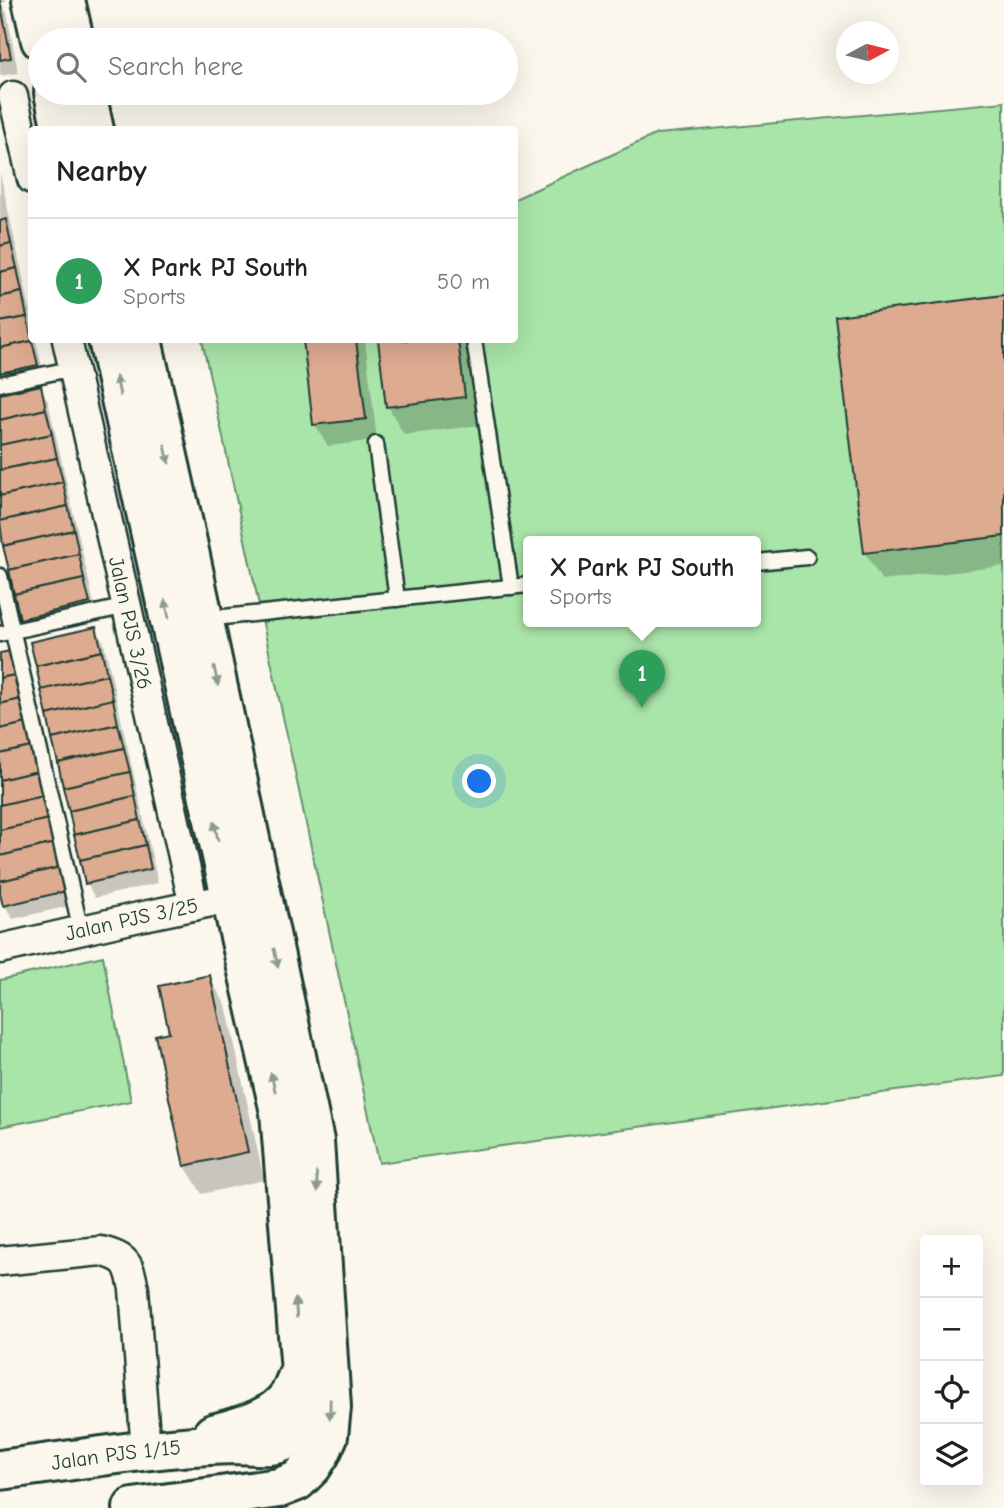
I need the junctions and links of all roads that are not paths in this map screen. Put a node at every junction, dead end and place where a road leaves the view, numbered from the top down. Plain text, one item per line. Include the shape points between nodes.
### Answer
1 (32, 0) edge
2 (65, 0) edge
3 (38, 28) edge
4 (71, 28) edge
5 (28, 92) edge
6 (6, 97) edge
7 (57, 105) edge
8 (89, 105) edge
9 (61, 126) edge
10 (93, 126) edge
11 (28, 166) edge
12 (68, 343) edge
13 (109, 343) edge
14 (143, 343) edge
15 (474, 343) edge
16 (74, 368) junction
17 (0, 384) edge
18 (376, 444) dead end
19 (807, 557) dead end
20 (761, 562) edge
21 (0, 576) edge
22 (523, 586) edge
23 (511, 587) junction
24 (397, 599) junction
25 (127, 606) junction
26 (203, 619) junction
27 (6, 633) edge
28 (246, 895) junction
29 (194, 906) junction
30 (81, 931) junction
31 (0, 949) edge
32 (0, 1261) edge
33 (301, 1368) junction
34 (146, 1451) junction
35 (299, 1453) junction
36 (0, 1470) edge
37 (133, 1508) edge

1 - 3 main road
2 - 4 main road
5 - 6 street
6 - 11 street
7 - 9 main road
8 - 10 main road
12 - 16 street, Jalan PJS 3/26
28 -> 13 main road
14 -> 26 main road
15 - 23 lane
16 - 17 lane
16 - 25 street, Jalan PJS 3/26
18 - 24 lane
19 - 20 lane
21 - 27 lane
22 - 23 lane
23 - 24 lane
24 - 26 lane
25 - 27 lane
25 - 29 street, Jalan PJS 3/26
26 -> 28 main road
27 - 30 lane
28 - 29 street, Jalan PJS 3/25
33 -> 28 main road via 280,1112
28 -> 35 main road via 314,1141 331,1407 321,1452
29 - 30 street, Jalan PJS 3/25
30 - 31 street, Jalan PJS 3/25
32 - 34 street via 101,1251 130,1266
33 - 34 main road via 289,1396 271,1413 247,1425
33 - 35 main road via 303,1396 296,1428
34 - 35 main road, Jalan PJS 1/15 via 233,1444 270,1445
34 - 36 main road, Jalan PJS 1/15
35 - 37 main road via 297,1481 279,1488

